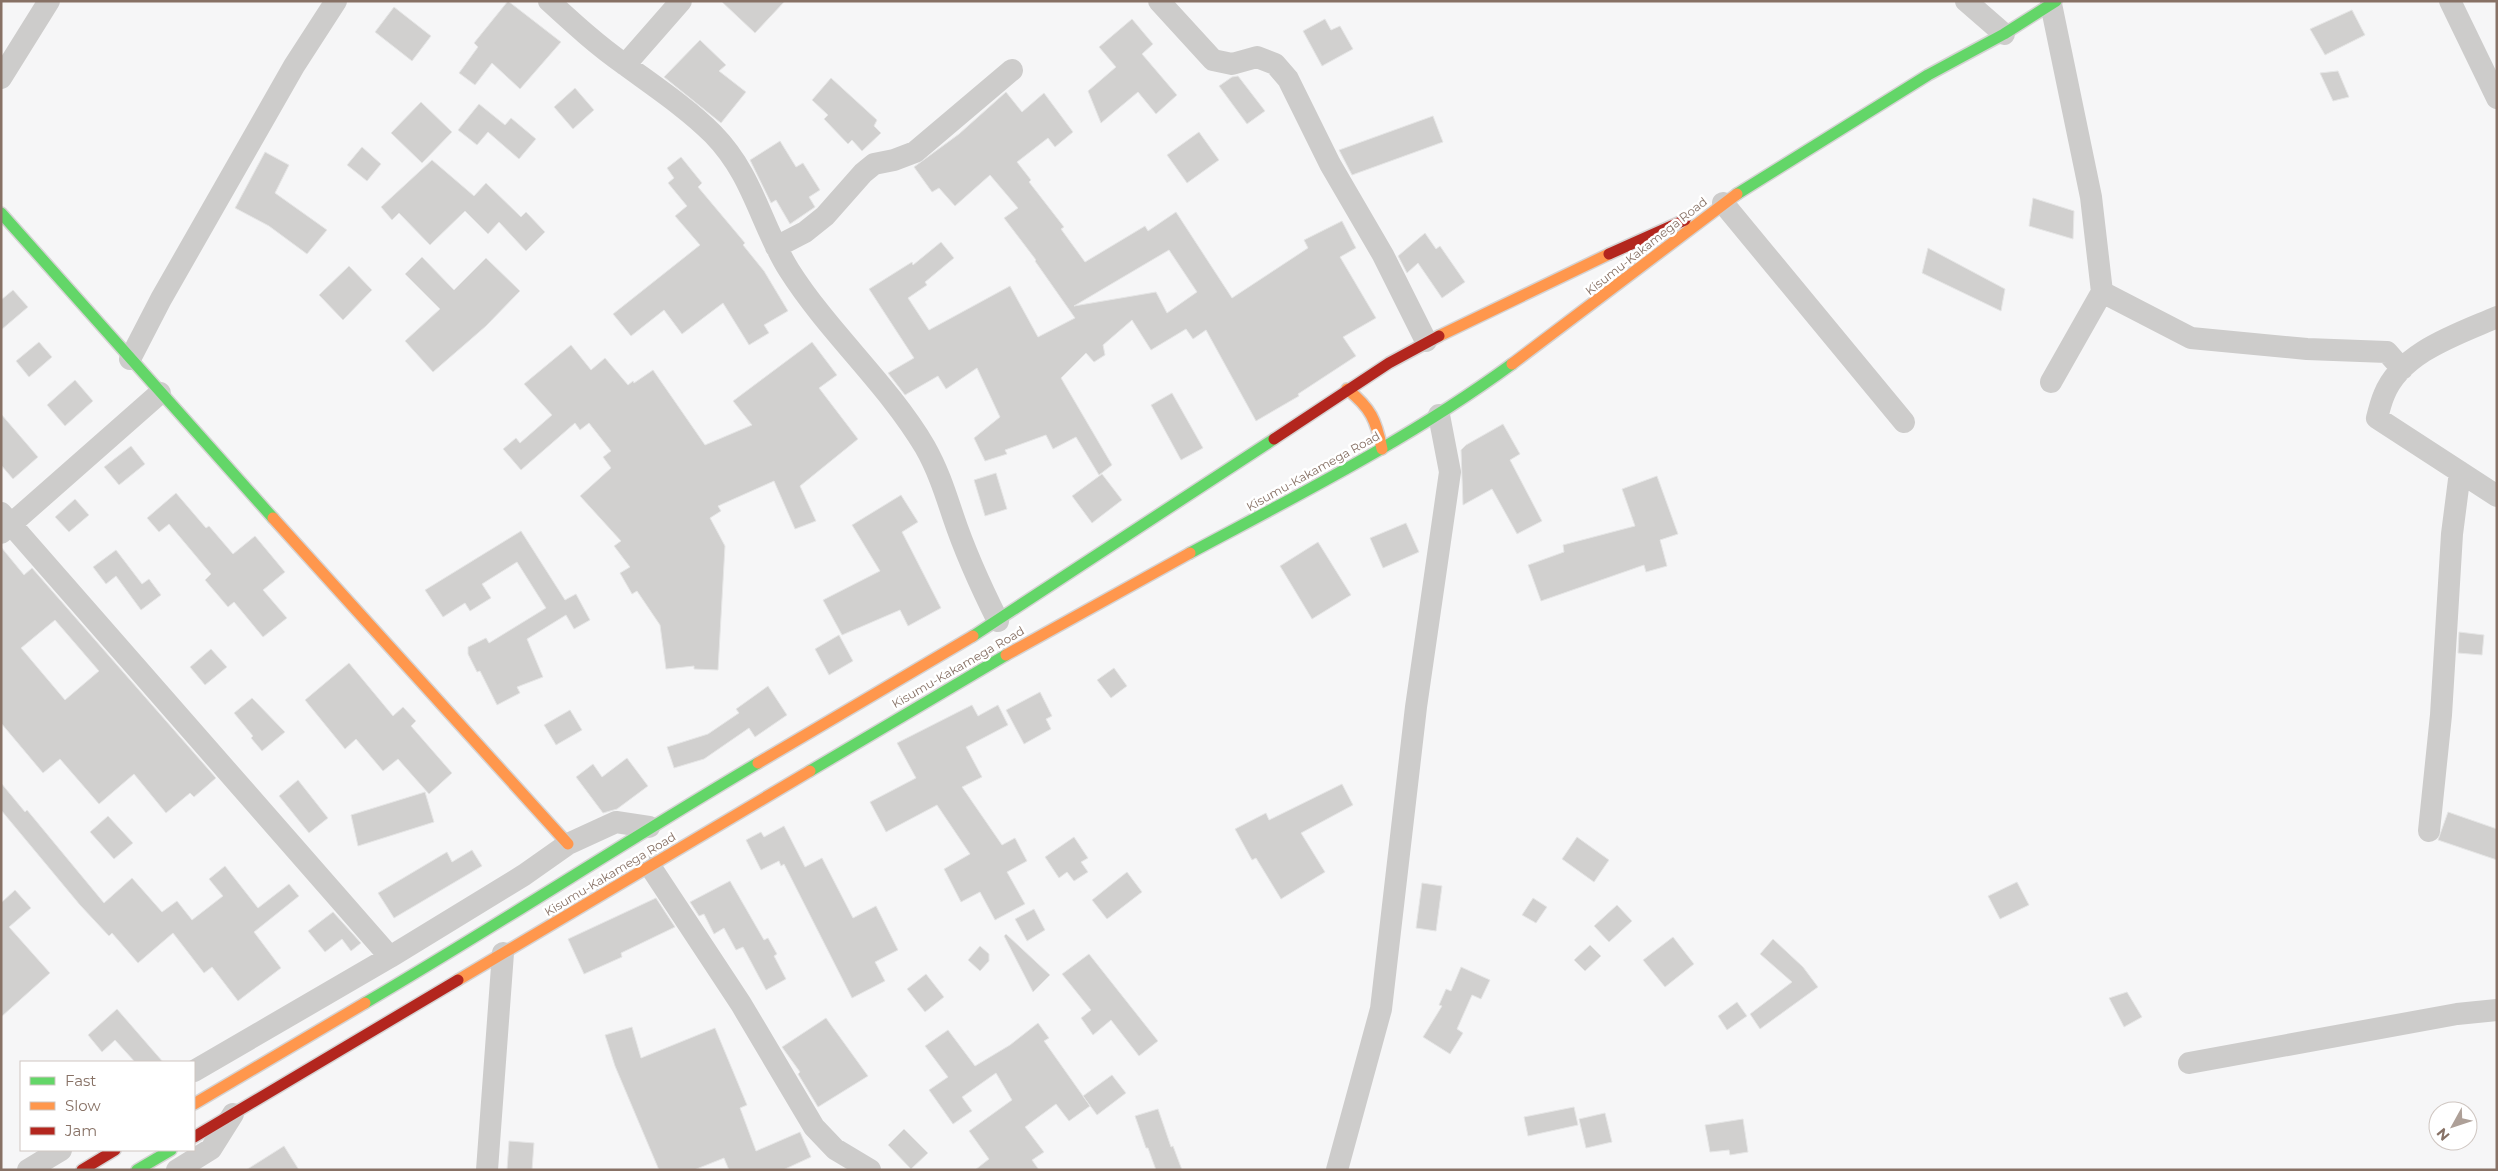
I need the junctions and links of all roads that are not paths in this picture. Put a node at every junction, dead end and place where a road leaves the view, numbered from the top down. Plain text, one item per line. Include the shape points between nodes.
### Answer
1 (49, 1) edge
2 (336, 1) edge
3 (549, 1) edge
4 (681, 1) edge
5 (1160, 1) edge
6 (1966, 1) edge
7 (2450, 1) edge
8 (2054, 3) edge
9 (2004, 34) junction
10 (625, 65) junction
11 (1012, 70) dead end
12 (1, 78) edge
13 (2497, 98) edge
14 (1723, 203) junction
15 (1, 213) edge
16 (776, 246) junction
17 (2102, 292) junction
18 (2497, 317) edge
19 (1426, 341) junction
20 (130, 360) junction
21 (2402, 369) junction
22 (2051, 382) dead end
23 (1347, 389) junction
24 (160, 393) junction
25 (1439, 415) junction
26 (1904, 422) dead end
27 (1382, 449) junction
28 (2460, 472) junction
29 (2497, 496) edge
30 (5, 523) edge
31 (998, 621) junction
32 (649, 827) junction
33 (2429, 832) dead end
34 (568, 844) junction
35 (650, 866) junction
36 (504, 953) junction
37 (390, 957) junction
38 (2497, 1010) edge
39 (2189, 1063) dead end
40 (195, 1070) edge
41 (195, 1103) edge
42 (233, 1114) junction
43 (195, 1136) edge
44 (59, 1151) edge
45 (113, 1151) edge
46 (169, 1151) edge
47 (28, 1170) edge
48 (82, 1170) edge
49 (137, 1170) edge
50 (177, 1170) edge
51 (487, 1170) edge
52 (870, 1170) edge
53 (1336, 1170) edge

1 - 12 street
2 - 20 street via 294,66 160,299
3 - 10 street via 586,36
4 - 10 street
5 - 19 street via 1214,60 1232,64 1257,57 1275,64 1288,79
6 - 9 street
7 - 13 street
8 - 9 main road, Kisumu-Kakamega Road
8 - 17 street via 2090,197
9 - 14 main road, Kisumu-Kakamega Road via 1928,74
10 - 16 street via 713,134 743,172
11 - 16 street via 915,152 874,164 825,216 805,232
14 - 19 main road, Kisumu-Kakamega Road
14 - 25 main road, Kisumu-Kakamega Road via 1594,304
14 - 26 street
15 - 20 main road
16 - 31 street via 812,304 924,446 935,465 970,561
17 - 21 street via 2191,338 2307,349 2387,352
17 - 22 street
18 - 21 street via 2422,352
19 - 23 main road, Kisumu-Kakamega Road
20 - 24 main road
21 - 28 street via 2384,394 2377,418
23 - 27 main road via 1373,414
23 - 31 main road, Kisumu-Kakamega Road
24 - 30 street
24 - 34 main road
25 - 27 main road, Kisumu-Kakamega Road
25 - 53 street via 1450,472 1416,707 1381,1009
27 - 35 main road, Kisumu-Kakamega Road via 1027,642
28 - 29 street
28 - 33 street via 2452,534 2441,715
30 - 37 street
31 - 32 main road, Kisumu-Kakamega Road
32 - 34 street via 616,822
32 - 41 main road, Kisumu-Kakamega Road via 482,934
34 - 37 street via 524,875
35 - 36 main road, Kisumu-Kakamega Road
35 - 52 street via 741,1004 814,1127 836,1149
36 - 42 main road, Kisumu-Kakamega Road
36 - 51 street
37 - 40 street
38 - 39 street via 2457,1014
42 - 43 main road, Kisumu-Kakamega Road
42 - 50 street via 211,1149
44 - 47 street
45 - 48 main road
46 - 49 main road

